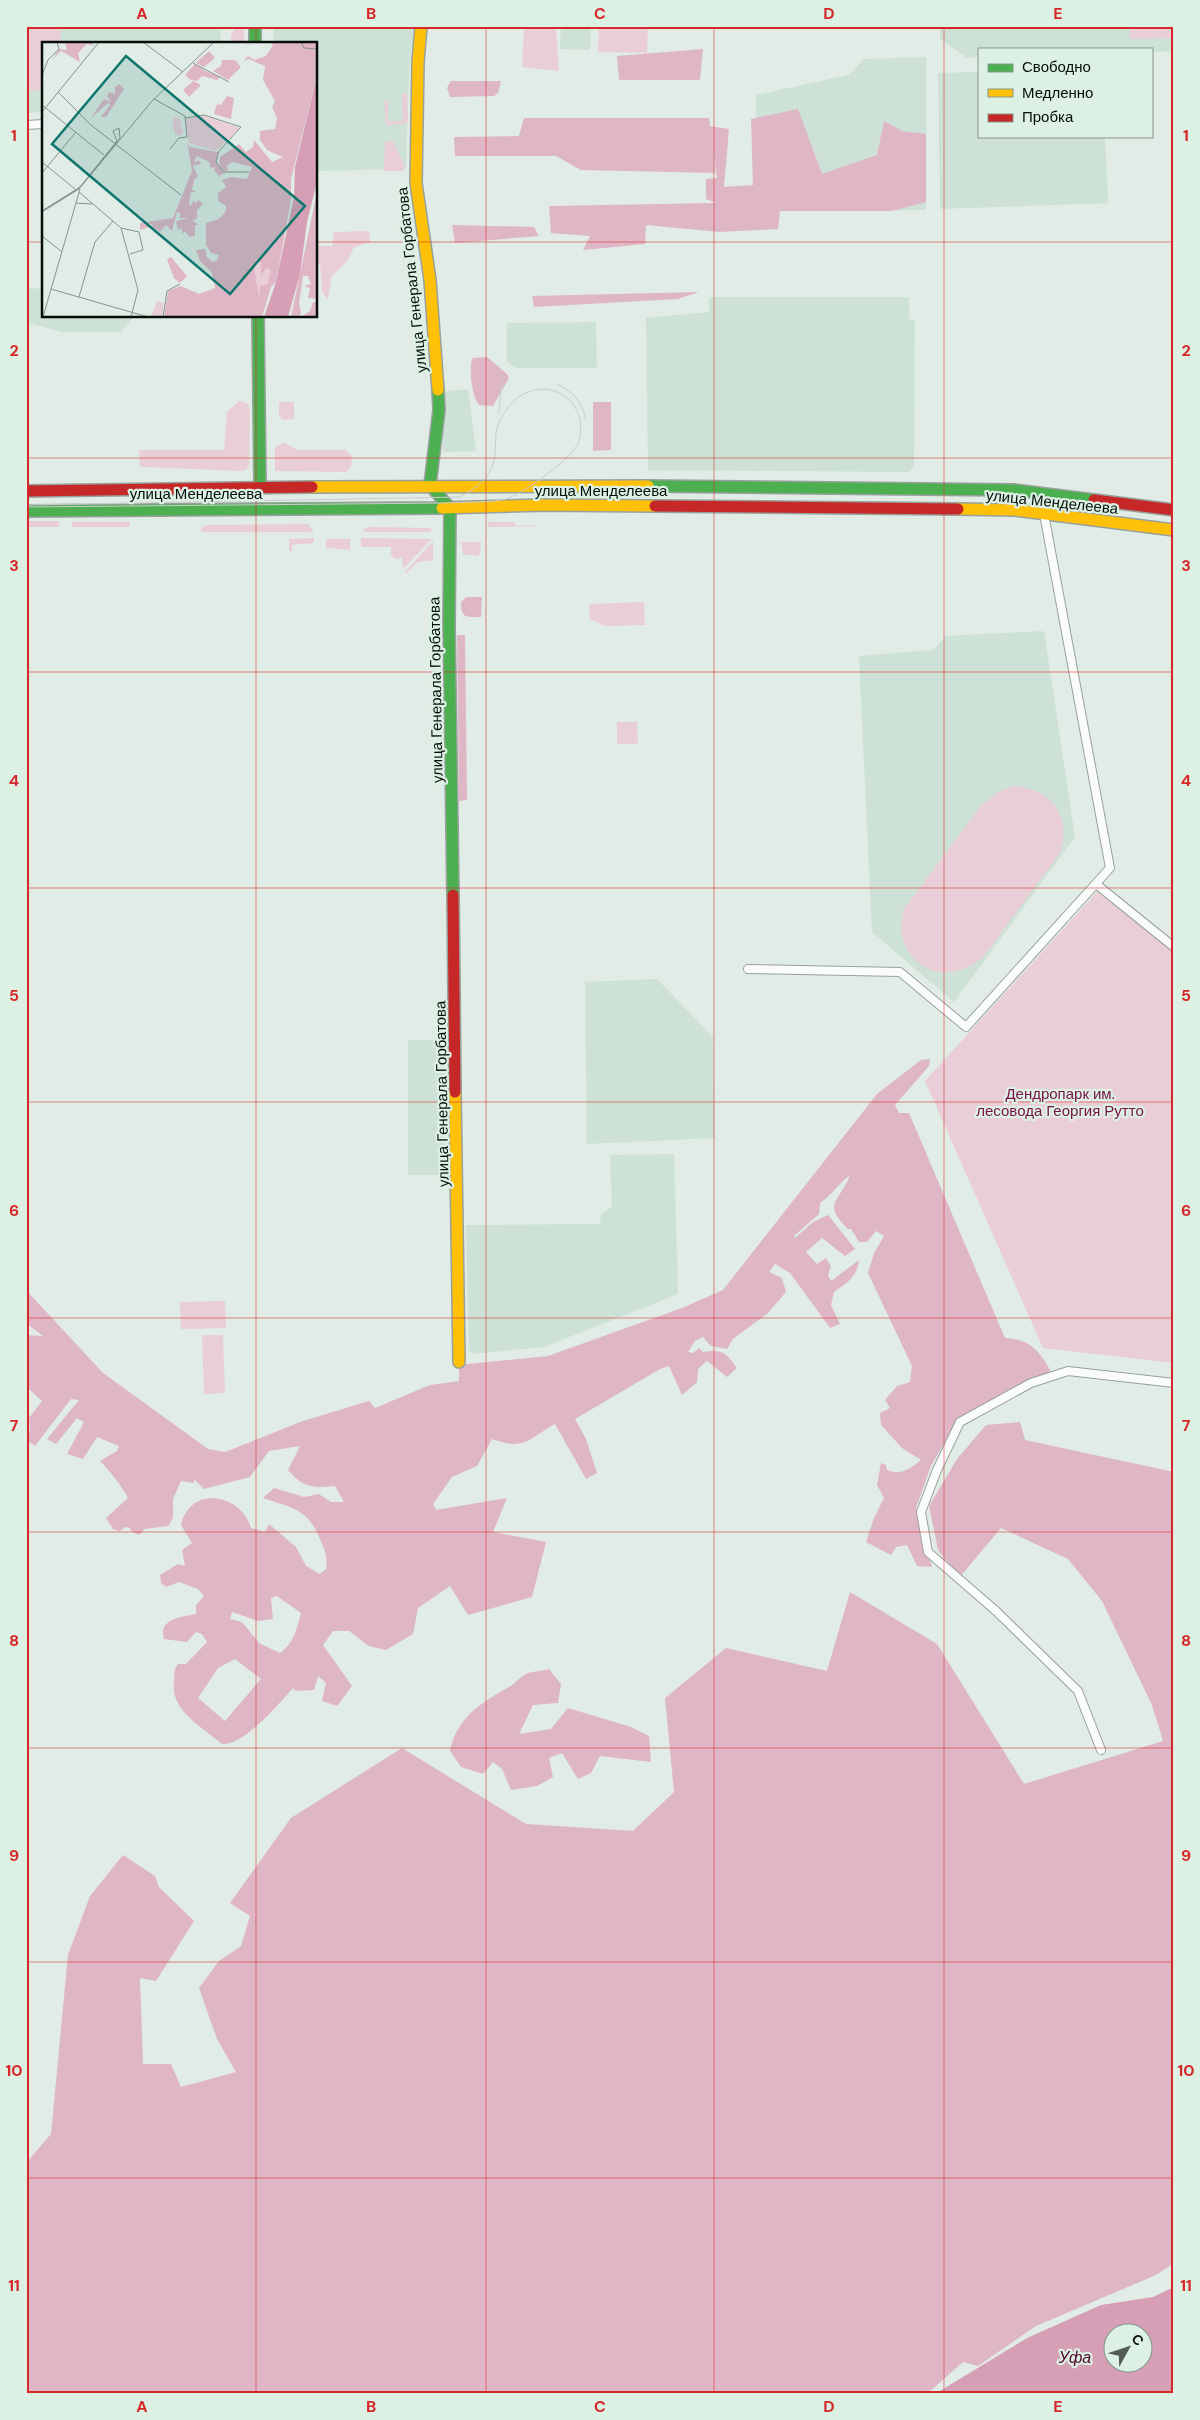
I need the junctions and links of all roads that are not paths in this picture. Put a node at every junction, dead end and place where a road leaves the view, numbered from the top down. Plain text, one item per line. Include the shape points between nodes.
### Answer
1 (255, 26) edge
2 (421, 26) edge
3 (255, 42) edge
4 (26, 124) edge
5 (42, 124) edge
6 (258, 318) edge
7 (430, 485) junction
8 (260, 486) junction
9 (26, 491) edge
10 (1045, 494) junction
11 (450, 508) junction
12 (1174, 510) edge
13 (26, 511) edge
14 (1044, 514) junction
15 (1174, 530) edge
16 (1096, 884) junction
17 (1174, 947) edge
18 (748, 969) dead end
19 (459, 1362) dead end
20 (1174, 1383) edge
21 (1101, 1750) dead end

1 - 3 main road
2 - 7 main road, улица Генерала Горбатова via 416,183 430,280 439,410
4 - 5 street
6 - 8 main road
7 - 8 main road, улица Менделеева
7 - 10 main road, улица Менделеева via 754,486 1014,490
7 - 11 main road
8 - 9 main road, улица Менделеева
10 - 12 main road, улица Менделеева
10 - 14 street
11 - 13 main road, улица Менделеева
11 - 14 main road, улица Менделеева via 757,506 1015,510
11 - 19 main road, улица Генерала Горбатова
14 - 15 main road, улица Менделеева
14 - 16 street via 1110,868
16 - 17 street
16 - 18 street via 966,1027 900,972
20 - 21 street via 1068,1371 1031,1382 960,1422 921,1512 928,1552 996,1611 1078,1691

